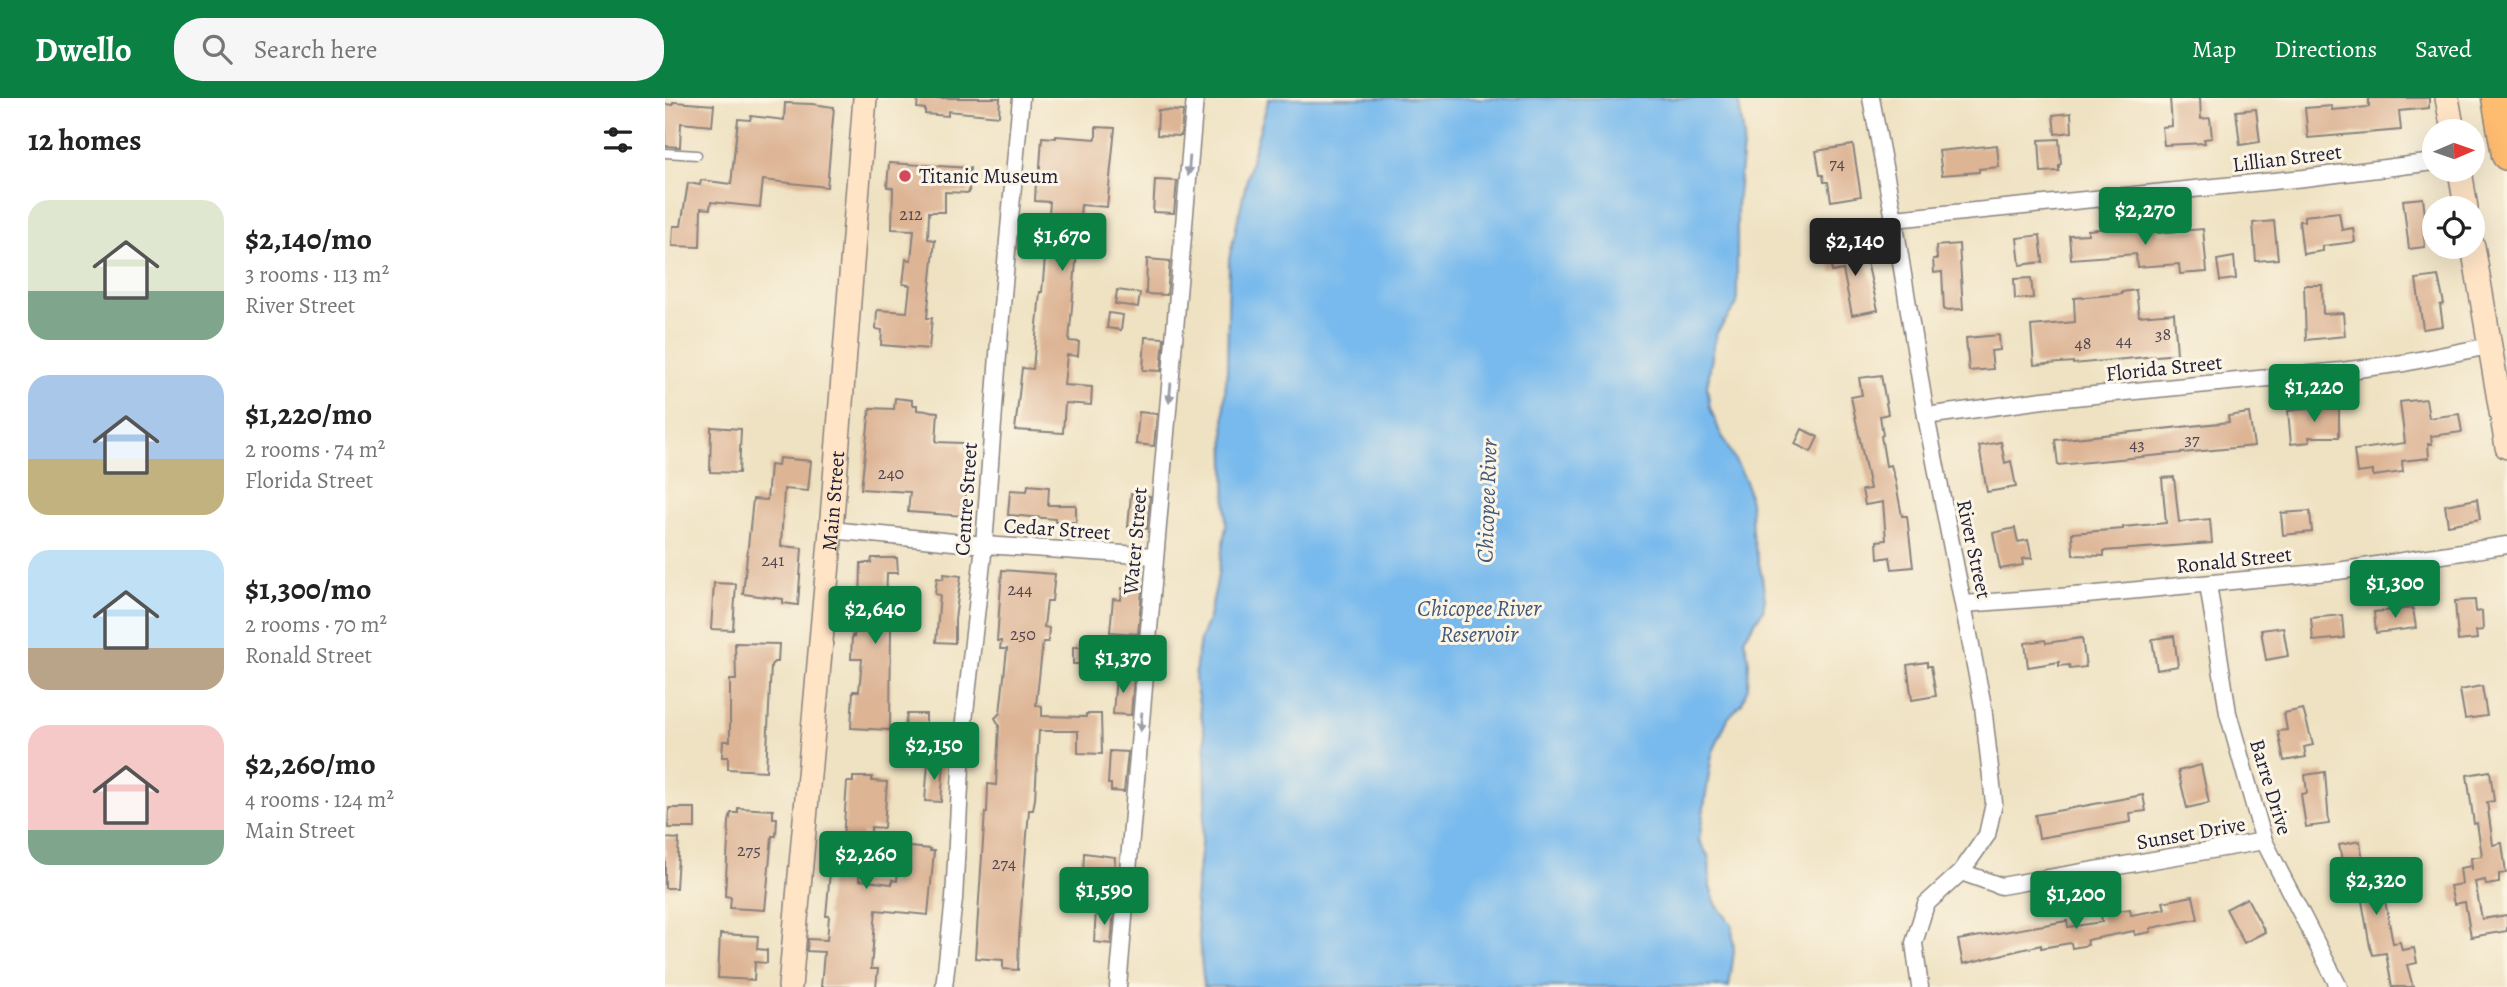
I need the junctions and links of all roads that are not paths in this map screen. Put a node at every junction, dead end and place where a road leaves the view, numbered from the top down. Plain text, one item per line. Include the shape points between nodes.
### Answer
1 (865, 98) edge
2 (1021, 98) edge
3 (1195, 98) edge
4 (1871, 98) edge
5 (2447, 98) edge
6 (2497, 98) edge
7 (2451, 119) edge
8 (665, 153) edge
9 (697, 155) dead end
10 (2507, 155) edge
11 (2422, 163) edge
12 (1894, 219) junction
13 (2475, 259) edge
14 (2489, 346) junction
15 (1926, 416) junction
16 (2507, 447) edge
17 (831, 530) junction
18 (984, 545) junction
19 (2507, 545) edge
20 (1155, 556) junction
21 (2208, 584) junction
22 (1964, 604) junction
23 (2264, 841) junction
24 (1961, 872) junction
25 (790, 987) edge
26 (944, 987) edge
27 (1118, 987) edge
28 (1920, 987) edge
29 (2339, 987) edge

1 - 17 main road, Main Street
2 - 18 street, Centre Street
3 -> 20 street, Water Street
4 - 12 street, River Street
5 - 7 main road
6 - 10 highway
8 - 9 lane
11 - 12 street, Lillian Street
12 - 15 street, River Street
13 - 14 main road
14 - 15 street, Florida Street via 2341,372 2043,400
14 - 16 main road
15 - 22 street, River Street
17 - 18 street, Cedar Street
17 - 25 main road, Main Street
18 - 20 street, Cedar Street
18 - 26 street, Centre Street via 963,730
19 - 21 street, Ronald Street via 2338,571
20 -> 27 street, Water Street
21 - 22 street, Ronald Street
21 - 23 street, Barre Drive via 2228,713
22 - 24 street, River Street via 1983,706 1994,803 1987,835
23 - 24 street, Sunset Drive via 2001,886
23 - 29 street, Barre Drive
24 - 28 street, River Street via 1926,904 1914,943

